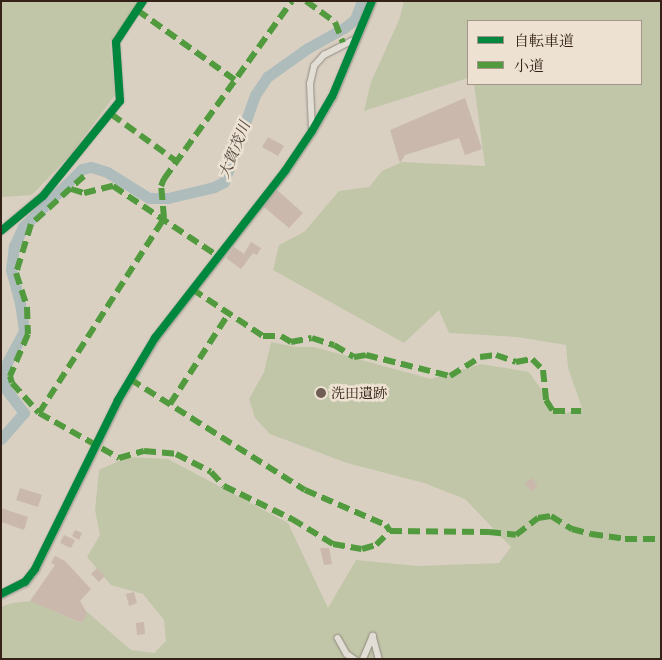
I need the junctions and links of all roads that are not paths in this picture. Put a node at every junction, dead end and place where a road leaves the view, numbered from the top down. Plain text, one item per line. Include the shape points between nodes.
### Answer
1 (143, 1) edge
2 (372, 1) edge
3 (355, 39) junction
4 (312, 131) junction
5 (1, 231) edge
6 (1, 594) edge
7 (338, 638) dead end
8 (354, 659) edge
9 (363, 659) edge
10 (379, 659) edge

1 - 5 street via 116,42 120,101 43,196
2 - 3 street
3 - 4 street via 332,96
3 - 4 street via 324,55 314,66 310,84
4 - 6 street via 285,171 155,338 118,400 35,569 25,582
7 - 8 street via 347,654
9 - 10 street via 373,636

